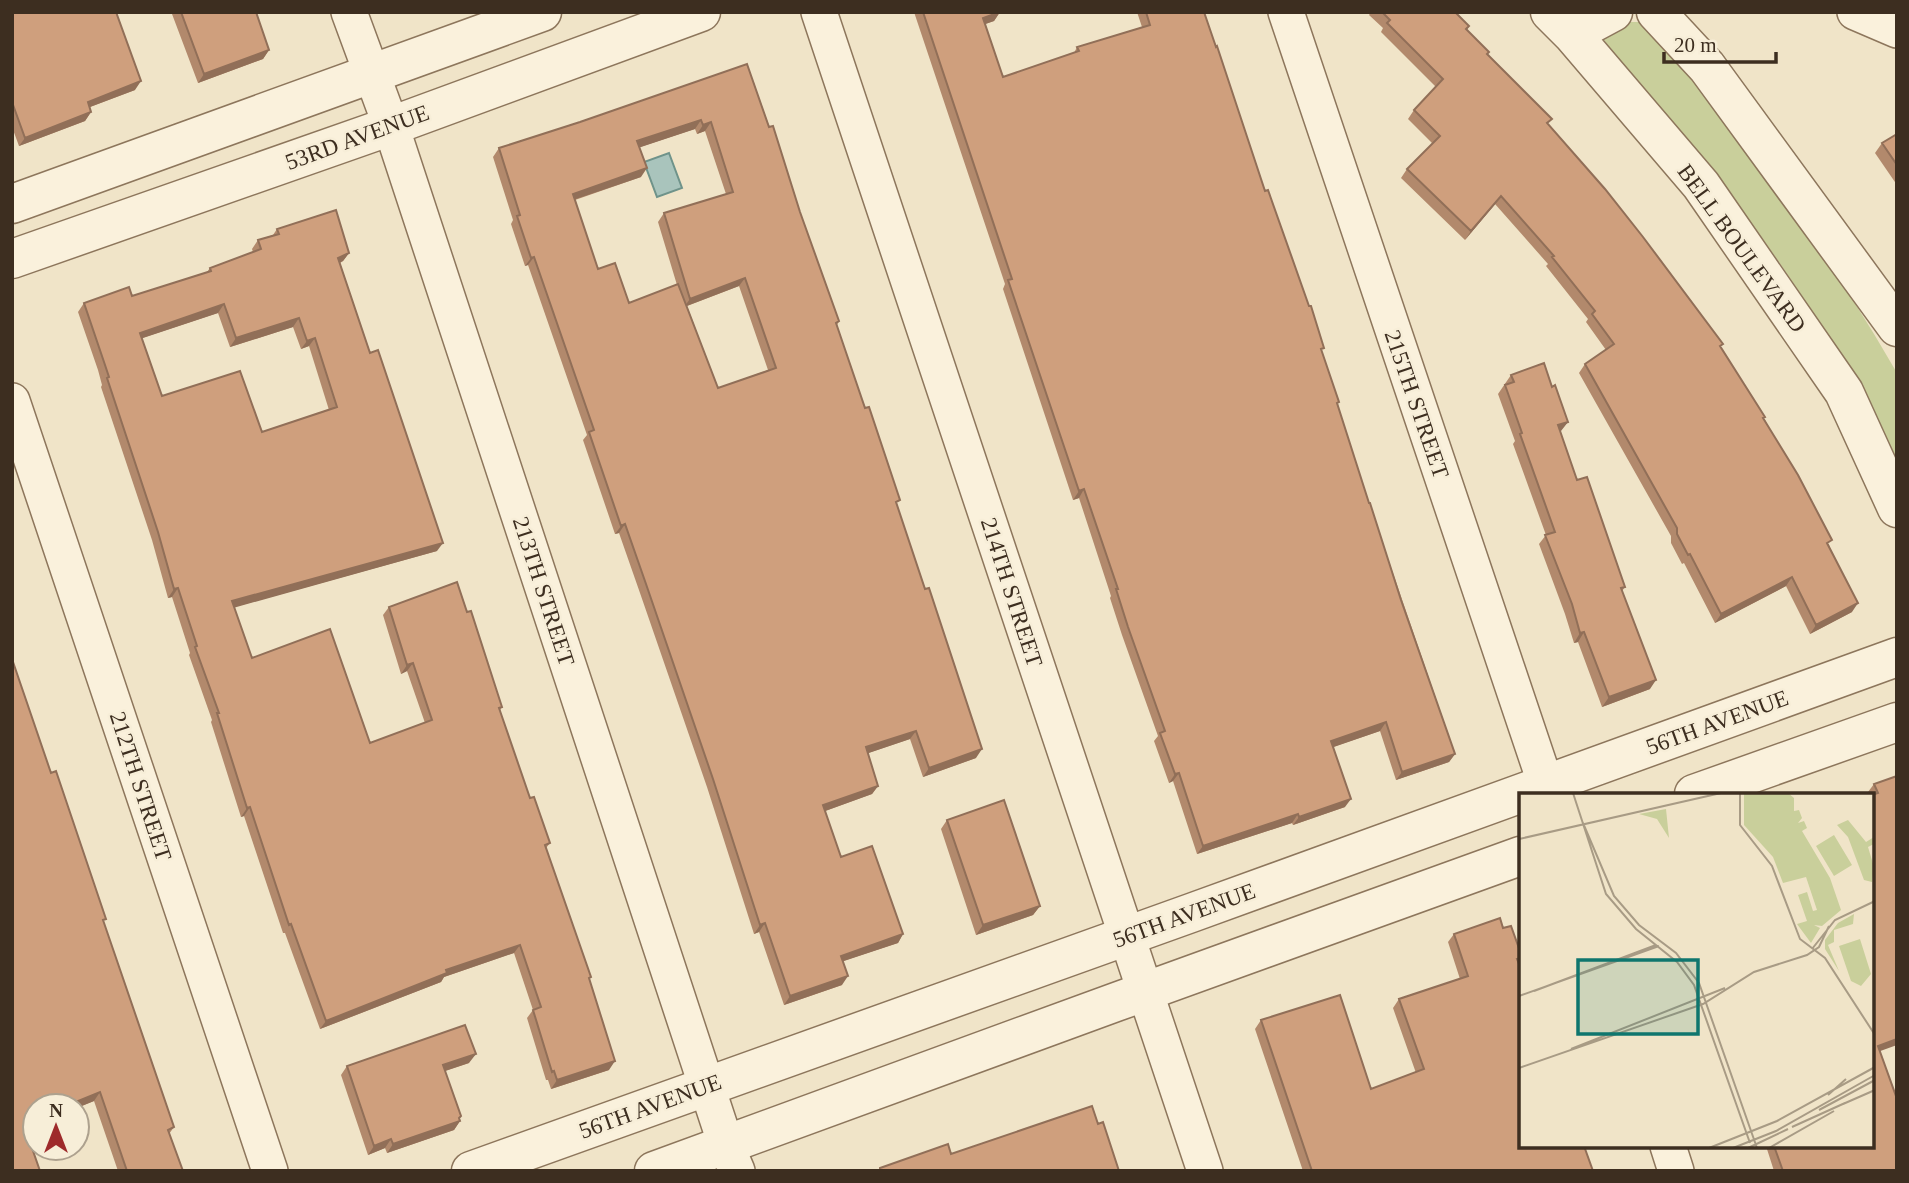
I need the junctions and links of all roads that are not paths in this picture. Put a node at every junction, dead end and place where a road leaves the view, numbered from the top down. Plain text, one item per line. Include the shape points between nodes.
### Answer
1 (349, 12) edge
2 (542, 12) edge
3 (701, 12) edge
4 (819, 12) edge
5 (1286, 12) edge
6 (1613, 12) edge
7 (1656, 12) edge
8 (1855, 12) edge
9 (1561, 23) edge
10 (1897, 30) edge
11 (372, 74) junction
12 (390, 125) junction
13 (12, 204) edge
14 (12, 258) edge
15 (1897, 327) edge
16 (12, 401) edge
17 (1897, 508) edge
18 (1897, 657) edge
19 (1897, 722) edge
20 (1547, 789) edge
21 (1697, 793) edge
22 (1519, 799) edge
23 (1519, 857) edge
24 (1126, 936) junction
25 (1144, 992) junction
26 (708, 1085) junction
27 (1669, 1148) edge
28 (731, 1158) edge
29 (270, 1171) edge
30 (471, 1171) edge
31 (654, 1171) edge
32 (1205, 1171) edge
33 (1676, 1171) edge

1 - 11 street, 213TH STREET
2 - 11 street
3 - 12 street, 53RD AVENUE
4 - 24 street, 214TH STREET
5 - 20 street, 215TH STREET
6 - 9 street
7 - 15 street via 1707,67
8 - 10 street
9 - 17 street, BELL BOULEVARD via 1701,185 1837,381
11 - 12 street, 213TH STREET
11 - 13 street
12 - 14 street, 53RD AVENUE
12 - 26 street, 213TH STREET
16 - 29 street, 212TH STREET
18 - 20 street, 56TH AVENUE
19 - 21 street
22 - 24 street, 56TH AVENUE
23 - 25 street
24 - 25 street, 214TH STREET
24 - 26 street, 56TH AVENUE
25 - 28 street
25 - 32 street, 214TH STREET
26 - 28 street, 213TH STREET
26 - 30 street, 56TH AVENUE
27 - 33 street
28 - 31 street

